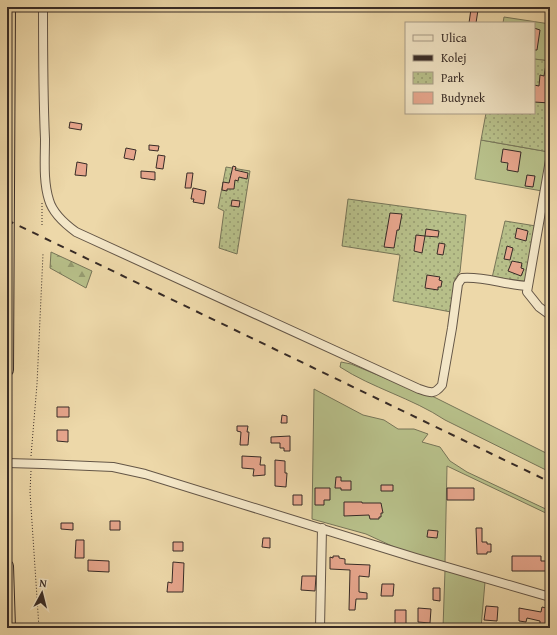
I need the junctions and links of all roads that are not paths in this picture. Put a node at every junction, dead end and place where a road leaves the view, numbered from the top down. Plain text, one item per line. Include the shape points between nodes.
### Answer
1 (9, 7) edge
2 (43, 7) edge
3 (550, 160) edge
4 (528, 286) junction
5 (550, 315) edge
6 (7, 370) edge
7 (7, 463) edge
8 (322, 528) junction
9 (7, 566) edge
10 (550, 598) edge
11 (9, 628) edge
12 (320, 628) edge

1 - 6 highway
2 - 4 street via 46,185 49,201 56,213 76,232 430,393 437,392 442,385 458,284 462,278 471,277
3 - 4 street
4 - 5 street via 530,298
7 - 8 street, bridge via 105,466 134,471
8 - 10 street
8 - 12 street
9 - 11 highway

